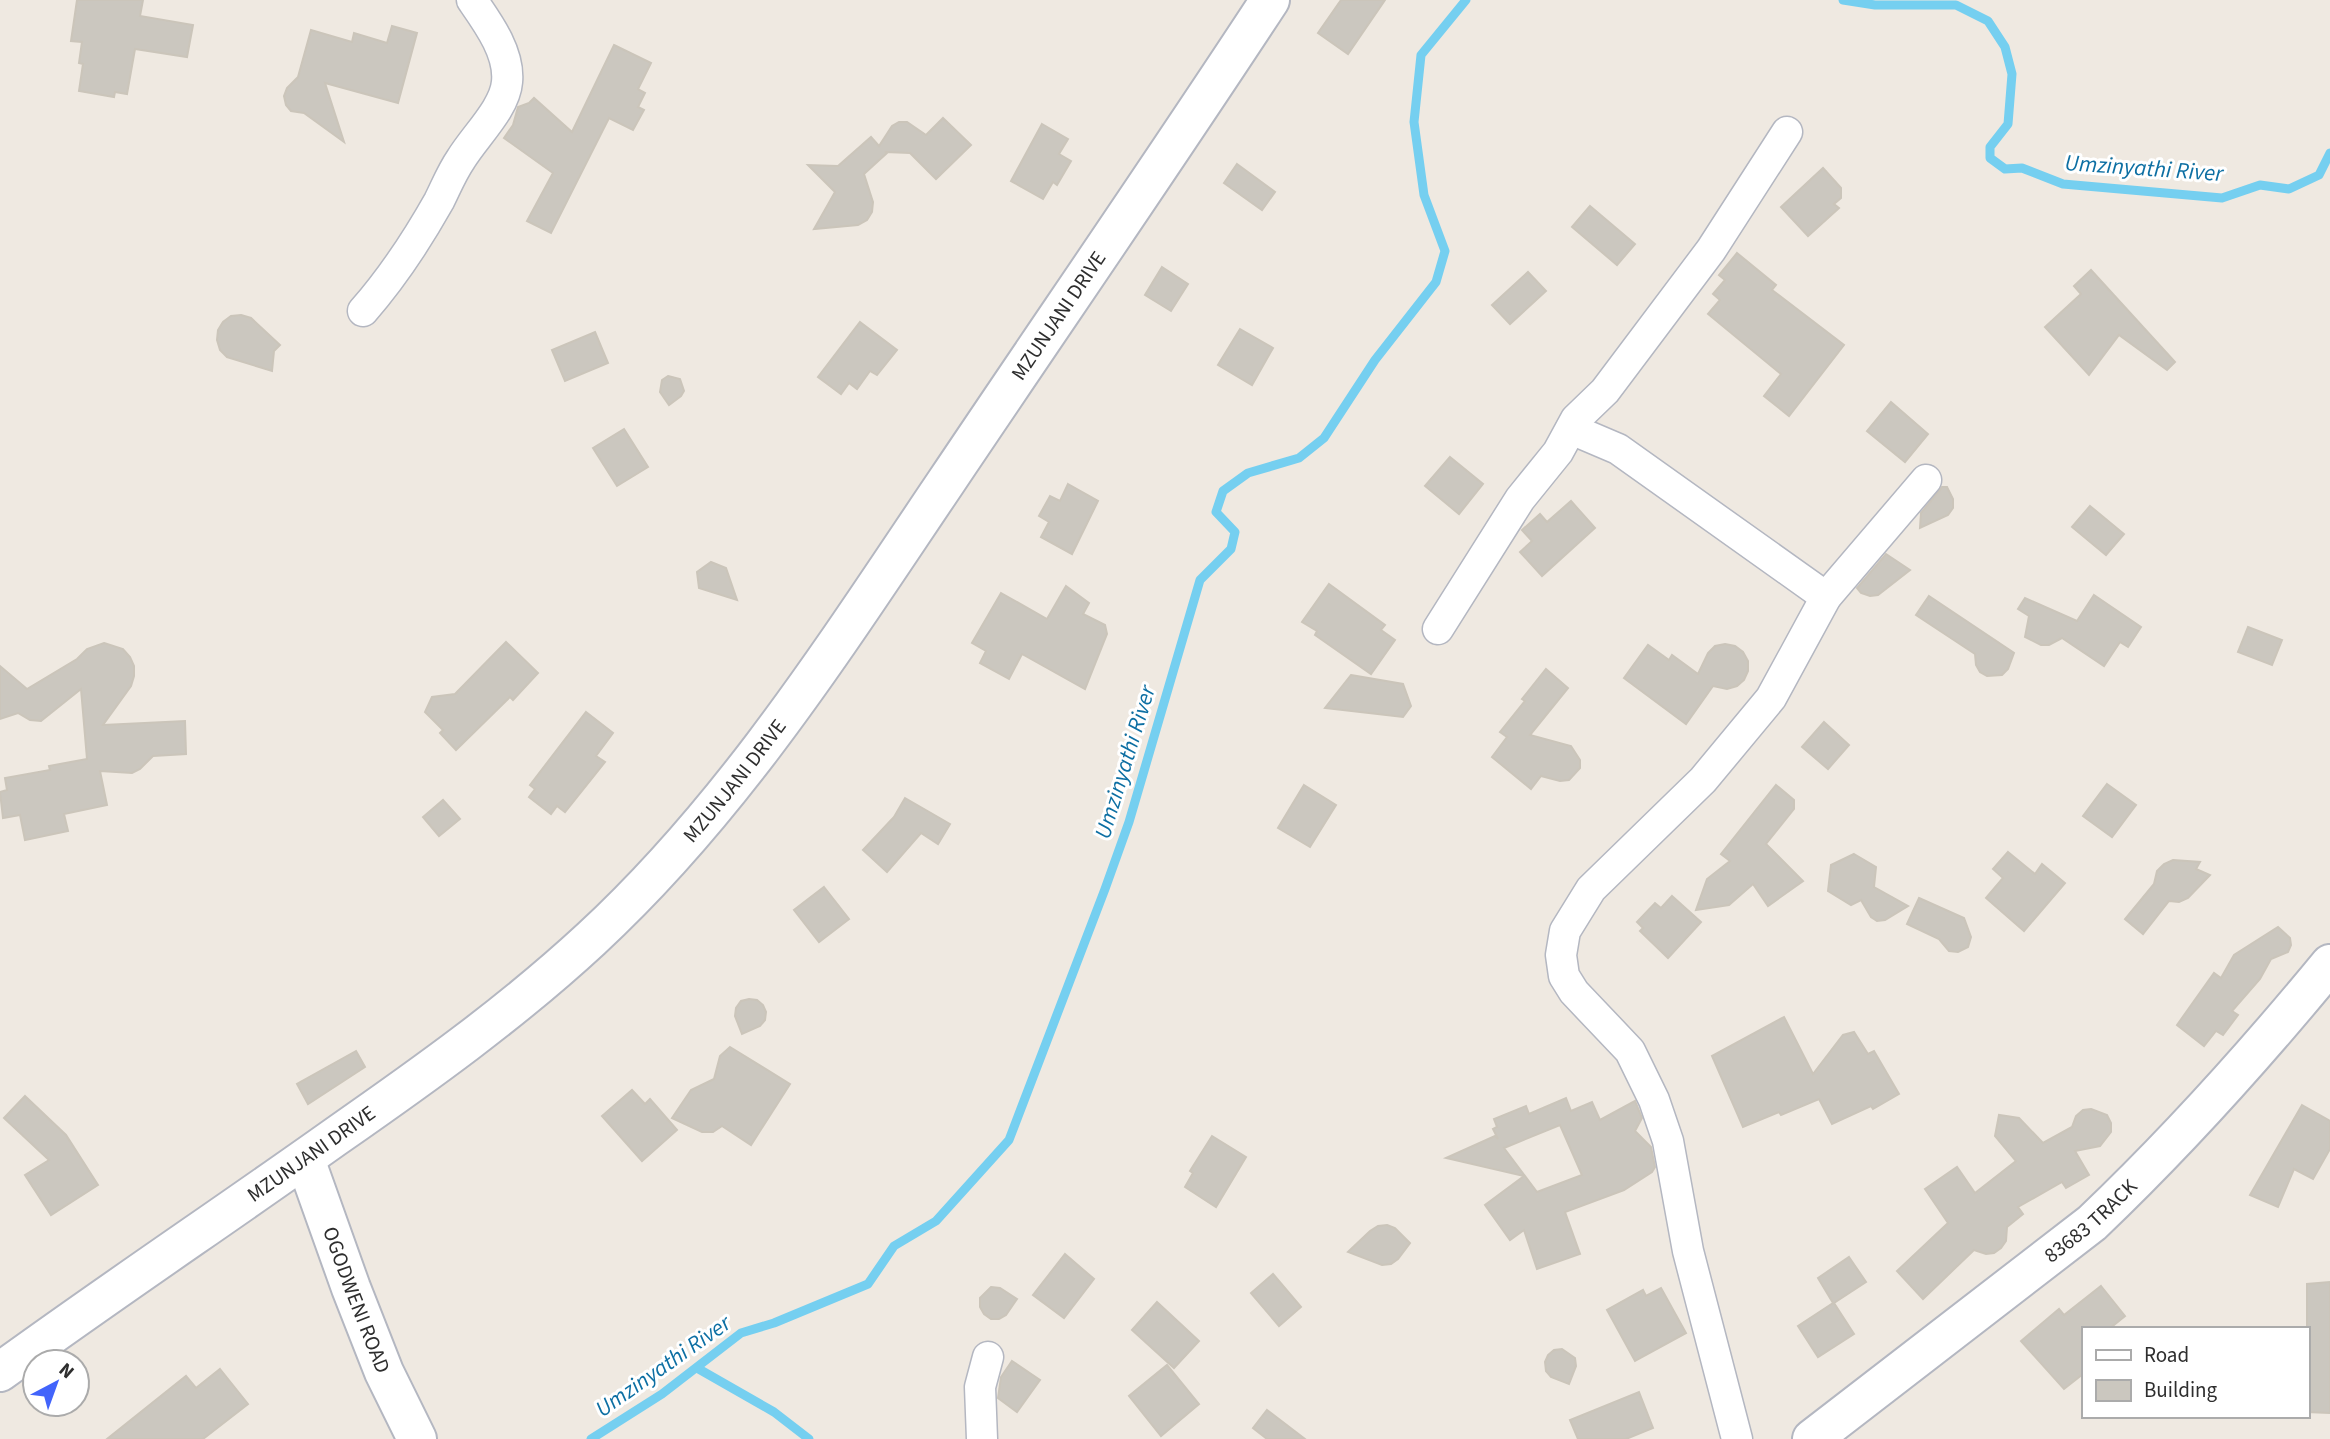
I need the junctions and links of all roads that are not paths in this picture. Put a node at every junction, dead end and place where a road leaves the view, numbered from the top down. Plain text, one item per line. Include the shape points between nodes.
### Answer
1 (472, 0) edge
2 (1270, 0) edge
3 (1787, 132) dead end
4 (363, 311) dead end
5 (1571, 429) junction
6 (1926, 480) dead end
7 (1826, 597) junction
8 (1438, 629) dead end
9 (2330, 964) edge
10 (305, 1158) junction
11 (988, 1357) dead end
12 (0, 1372) edge
13 (417, 1439) edge
14 (982, 1439) edge
15 (1737, 1439) edge
16 (1812, 1439) edge

1 - 4 street via 502,51 508,79 504,99 459,162 413,245
2 - 10 main road, MZUNJANI DRIVE via 755,759 687,839 584,946 436,1067
3 - 5 street via 1711,250
5 - 7 street via 1618,449
5 - 8 street via 1520,499
6 - 7 street
7 - 15 street via 1771,698 1703,780 1591,889 1565,931 1560,955 1563,976 1630,1051 1654,1100 1668,1141 1688,1251
9 - 16 main road, 83683 TRACK via 2230,1080 2092,1223
10 - 12 main road, MZUNJANI DRIVE
10 - 13 main road, OGODWENI ROAD via 384,1371
11 - 14 street via 980,1387

